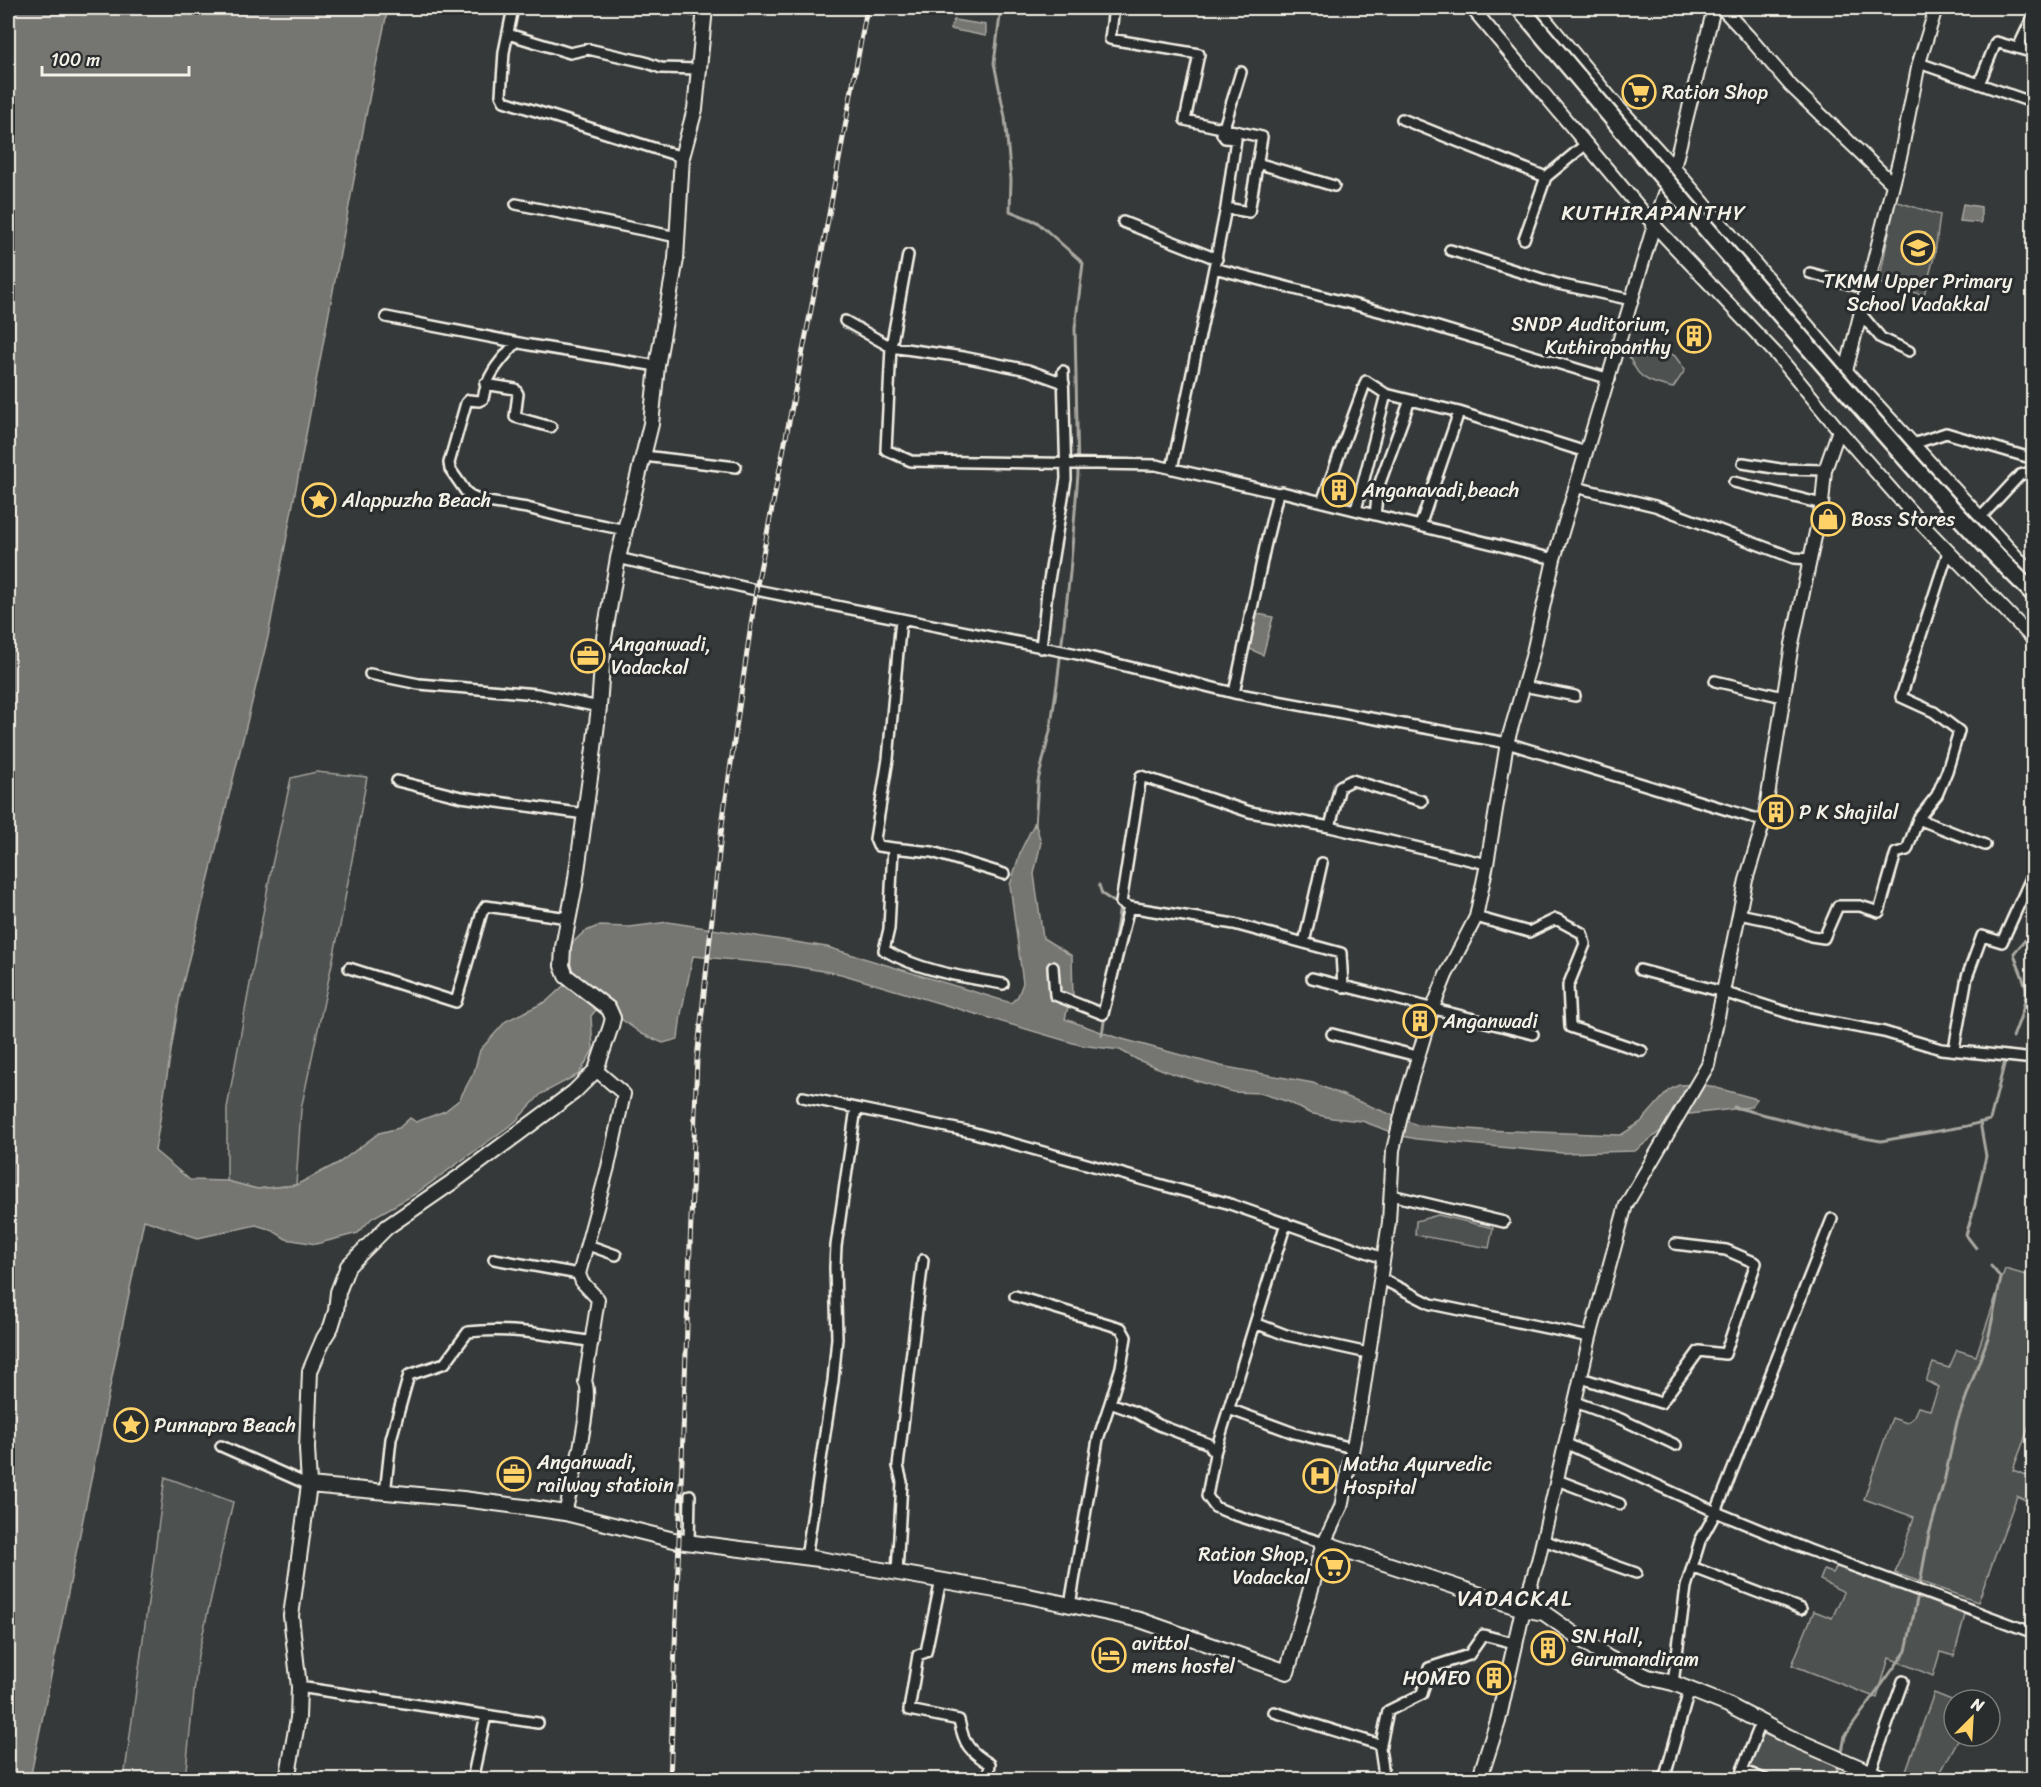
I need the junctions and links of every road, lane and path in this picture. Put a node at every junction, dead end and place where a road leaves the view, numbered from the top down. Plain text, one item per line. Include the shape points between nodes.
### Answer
1 (513, 8) edge
2 (680, 8) edge
3 (1114, 8) edge
4 (1472, 8) edge
5 (1520, 8) edge
6 (1536, 8) edge
7 (1714, 8) edge
8 (1722, 8) edge
9 (1936, 8) edge
10 (704, 9) edge
11 (2034, 14) edge
12 (508, 34) junction
13 (2018, 48) junction
14 (2034, 53) edge
15 (1919, 63) junction
16 (699, 69) junction
17 (1241, 72) dead end
18 (1978, 84) junction
19 (2034, 103) edge
20 (1402, 119) dead end
21 (1223, 128) junction
22 (1586, 144) junction
23 (682, 156) junction
24 (1257, 163) junction
25 (1674, 168) junction
26 (1546, 177) junction
27 (1893, 184) junction
28 (1334, 186) dead end
29 (516, 204) dead end
30 (1226, 208) junction
31 (1123, 222) dead end
32 (1654, 225) junction
33 (677, 237) junction
34 (1524, 239) dead end
35 (1450, 250) dead end
36 (908, 255) dead end
37 (1216, 263) junction
38 (1810, 273) dead end
39 (1868, 289) junction
40 (1632, 300) junction
41 (1861, 314) junction
42 (386, 317) dead end
43 (845, 321) dead end
44 (516, 343) junction
45 (891, 347) junction
46 (1909, 351) dead end
47 (657, 366) junction
48 (1064, 371) dead end
49 (1846, 371) junction
50 (1610, 379) junction
51 (1064, 383) junction
52 (485, 384) junction
53 (1386, 394) junction
54 (1410, 400) junction
55 (1459, 412) junction
56 (551, 427) dead end
57 (1839, 430) junction
58 (1913, 444) junction
59 (1586, 452) junction
60 (644, 456) junction
61 (2034, 459) edge
62 (1743, 463) dead end
63 (1066, 464) junction
64 (736, 467) dead end
65 (1172, 469) junction
66 (1825, 470) junction
67 (2034, 471) edge
68 (1734, 482) dead end
69 (1575, 487) junction
70 (1278, 493) junction
71 (1322, 502) junction
72 (1822, 504) junction
73 (1356, 510) junction
74 (1375, 515) junction
75 (1980, 518) junction
76 (1420, 526) junction
77 (626, 530) junction
78 (1948, 552) junction
79 (618, 558) junction
80 (1554, 559) junction
81 (1810, 559) junction
82 (2034, 576) edge
83 (2034, 594) edge
84 (901, 619) junction
85 (2034, 640) edge
86 (1041, 648) junction
87 (370, 674) dead end
88 (1715, 681) dead end
89 (1523, 686) junction
90 (1234, 693) junction
91 (1575, 696) dead end
92 (1783, 697) junction
93 (599, 707) junction
94 (1507, 743) junction
95 (397, 781) dead end
96 (1422, 801) dead end
97 (585, 814) junction
98 (1918, 819) junction
99 (1764, 821) junction
100 (1330, 827) junction
101 (1984, 845) dead end
102 (893, 848) junction
103 (1322, 863) dead end
104 (1487, 864) junction
105 (1004, 874) dead end
106 (2034, 877) edge
107 (1129, 907) junction
108 (570, 912) junction
109 (1739, 914) junction
110 (1476, 917) junction
111 (1304, 943) junction
112 (1053, 967) dead end
113 (349, 968) dead end
114 (1640, 970) dead end
115 (1312, 978) dead end
116 (1003, 984) dead end
117 (1343, 987) junction
118 (1723, 992) junction
119 (1432, 1010) junction
120 (1332, 1034) dead end
121 (1533, 1034) dead end
122 (1954, 1049) junction
123 (1642, 1052) dead end
124 (1417, 1056) junction
125 (2034, 1059) edge
126 (596, 1070) junction
127 (803, 1097) dead end
128 (856, 1108) junction
129 (1390, 1195) junction
130 (1832, 1219) dead end
131 (1504, 1222) dead end
132 (1286, 1223) junction
133 (1674, 1244) dead end
134 (588, 1245) junction
135 (616, 1255) dead end
136 (1383, 1258) junction
137 (494, 1259) dead end
138 (923, 1260) dead end
139 (579, 1274) junction
140 (1380, 1278) junction
141 (1015, 1296) dead end
142 (1255, 1323) junction
143 (1590, 1337) junction
144 (593, 1342) junction
145 (1368, 1353) junction
146 (1581, 1378) junction
147 (1575, 1402) junction
148 (1110, 1403) junction
149 (1229, 1409) junction
150 (1565, 1443) junction
151 (1677, 1444) dead end
152 (221, 1446) dead end
153 (1352, 1448) junction
154 (1215, 1454) junction
155 (1557, 1480) junction
156 (309, 1485) junction
157 (385, 1494) junction
158 (690, 1495) dead end
159 (1620, 1504) dead end
160 (1716, 1512) junction
161 (565, 1513) junction
162 (1543, 1540) junction
163 (689, 1542) junction
164 (1324, 1543) junction
165 (806, 1558) junction
166 (1692, 1567) junction
167 (897, 1573) junction
168 (1636, 1574) dead end
169 (941, 1580) junction
170 (1070, 1605) junction
171 (1523, 1609) junction
172 (1801, 1609) dead end
173 (2034, 1633) edge
174 (1514, 1642) junction
175 (1902, 1680) dead end
176 (1674, 1683) junction
177 (298, 1687) junction
178 (1689, 1691) junction
179 (1274, 1712) dead end
180 (486, 1715) junction
181 (538, 1723) dead end
182 (1761, 1723) junction
183 (1381, 1745) junction
184 (1870, 1773) junction
185 (287, 1779) edge
186 (472, 1779) edge
187 (988, 1779) edge
188 (1381, 1779) edge
189 (1479, 1779) edge
190 (1664, 1779) edge
191 (1766, 1779) edge
192 (1888, 1779) edge

1 - 12 street
2 - 10 street
3 - 21 street via 1110,39 1199,54 1185,120
4 - 22 street
5 - 83 highway, bridge via 1919,474
6 - 25 street
7 - 25 street
8 - 27 street via 1791,86
9 - 15 street
10 - 16 main road
11 - 13 street
12 - 16 street via 570,53 588,49 661,68
12 - 23 street via 501,95 504,101
13 - 14 street
13 - 18 street via 1994,44
15 - 18 street
15 - 27 street
16 - 23 main road via 695,109
17 - 21 street
18 - 19 street
20 - 26 street
21 - 24 street via 1262,137
21 - 30 street via 1223,136 1236,139
22 - 26 street
22 - 32 street
23 - 33 main road
24 - 28 street
24 - 30 street via 1249,212
25 - 32 street
25 - 49 street
26 - 34 street
27 - 39 street
29 - 33 street
30 - 37 street
31 - 37 street
32 - 40 street
32 - 57 street via 1778,356
33 - 47 main road
35 - 40 street via 1558,284
36 - 45 street
37 - 50 street
37 - 65 street
38 - 39 street
39 - 41 street
40 - 50 street
41 - 46 street via 1881,338
41 - 49 street
42 - 44 street
43 - 45 street
44 - 47 street
44 - 52 street
45 - 51 street via 1028,370
45 - 63 street via 886,450 911,461
47 - 60 main road
48 - 51 street
49 - 58 street
50 - 59 street
51 - 63 street
52 - 56 street via 515,389 519,394 515,417
52 - 77 street via 483,399 466,403 450,455 450,469 466,492 481,501
53 - 54 street
53 - 71 street via 1366,381
53 - 73 street
54 - 55 street
54 - 74 street via 1378,488
55 - 59 street
55 - 76 street
57 - 66 street
57 - 78 street
58 - 61 street via 1946,433
58 - 75 street
59 - 69 street
60 - 64 street
60 - 77 main road
62 - 66 street
63 - 65 street via 1156,465
63 - 86 street
65 - 70 street
66 - 72 street
67 - 75 street via 2020,475
68 - 72 street
69 - 80 street
69 - 81 street via 1655,506 1794,558
70 - 71 street
70 - 90 street
71 - 73 street
72 - 81 street
73 - 74 street
74 - 76 street
75 - 82 street
76 - 80 street
77 - 79 main road
78 - 85 street
78 - 98 street via 1901,697 1934,712 1959,731 1937,795
79 - 84 street
79 - 93 main road via 604,638
80 - 89 street
81 - 92 street
84 - 86 street
84 - 102 street via 888,759 875,840 878,846
86 - 90 street
87 - 93 street via 419,684 537,694
88 - 92 street
89 - 91 street
89 - 94 street
90 - 94 street
92 - 99 street
93 - 97 main road
94 - 99 street
94 - 104 street
95 - 97 street via 461,796
96 - 100 street via 1352,780 1340,786
97 - 108 main road
98 - 101 street
98 - 109 street via 1907,850 1896,853 1879,912 1860,906 1838,906 1824,938
99 - 109 street
100 - 104 street
100 - 107 street via 1250,812 1141,776 1121,903
102 - 105 street via 932,852
102 - 116 street via 889,929 884,950 903,961
103 - 111 street
104 - 110 street
106 - 122 street via 2031,876 2002,942 1982,936 1967,977
107 - 111 street via 1234,924
107 - 112 street via 1103,1014 1055,995
108 - 113 street via 486,906 456,1002
108 - 126 main road via 562,966 566,976 609,1009 613,1018
109 - 118 street
110 - 119 street
110 - 123 street via 1529,932 1556,919 1581,933 1585,944 1568,986 1570,1026
111 - 117 street via 1341,953
114 - 118 street
115 - 117 street
117 - 119 street
118 - 122 street via 1798,1016
118 - 143 street via 1708,1065 1626,1205
119 - 121 street
119 - 124 street
120 - 124 street
122 - 125 street
124 - 129 street via 1393,1150
126 - 134 street via 624,1094
126 - 156 main road via 524,1130 387,1227 348,1266 331,1327 310,1371
127 - 128 street
128 - 132 street via 971,1132
128 - 165 street via 836,1246 837,1338 833,1381
129 - 131 street
129 - 136 street
130 - 160 street
132 - 136 street
132 - 142 street
133 - 146 street via 1726,1250 1756,1263 1725,1353 1698,1351 1661,1403
134 - 135 street
134 - 139 street
136 - 140 street
137 - 139 street
138 - 167 street via 898,1466 902,1482
139 - 144 street via 598,1299
140 - 143 street via 1431,1304
140 - 145 street
141 - 148 street via 1121,1328 1126,1337
142 - 145 street via 1286,1335
142 - 149 street
143 - 146 street
144 - 157 street via 536,1332 468,1332 445,1363 409,1375 391,1439
144 - 161 street via 585,1382 589,1390 584,1426
145 - 153 street
146 - 147 street
147 - 150 street
147 - 151 street
148 - 154 street via 1209,1444
148 - 170 street via 1098,1439
149 - 153 street via 1294,1433
149 - 154 street
150 - 155 street
150 - 160 street
152 - 156 street
153 - 164 street via 1341,1507
154 - 164 street via 1207,1496 1215,1507
155 - 159 street
155 - 162 street
156 - 157 main road
156 - 177 main road via 291,1616
157 - 161 main road via 463,1499
158 - 163 street
160 - 166 street via 1700,1541
160 - 173 street via 1854,1568
161 - 163 main road
162 - 168 street
162 - 171 street
163 - 165 main road
164 - 170 main road via 1287,1672 1140,1620
164 - 171 main road
165 - 167 main road
166 - 172 street
166 - 176 street
167 - 169 main road
169 - 170 main road
169 - 187 street via 926,1652 918,1655 909,1710 959,1720 971,1752 990,1764
171 - 174 main road
171 - 176 main road via 1544,1614 1608,1658 1648,1677
174 - 183 street via 1483,1635 1469,1655 1429,1668 1422,1694 1388,1711
174 - 189 main road via 1498,1721
175 - 184 street
176 - 178 main road
177 - 180 street
177 - 185 main road via 298,1718
178 - 182 main road
178 - 190 street
179 - 183 street
180 - 181 street
180 - 186 street
182 - 184 main road
182 - 191 street via 1742,1770
183 - 188 street
184 - 192 main road

